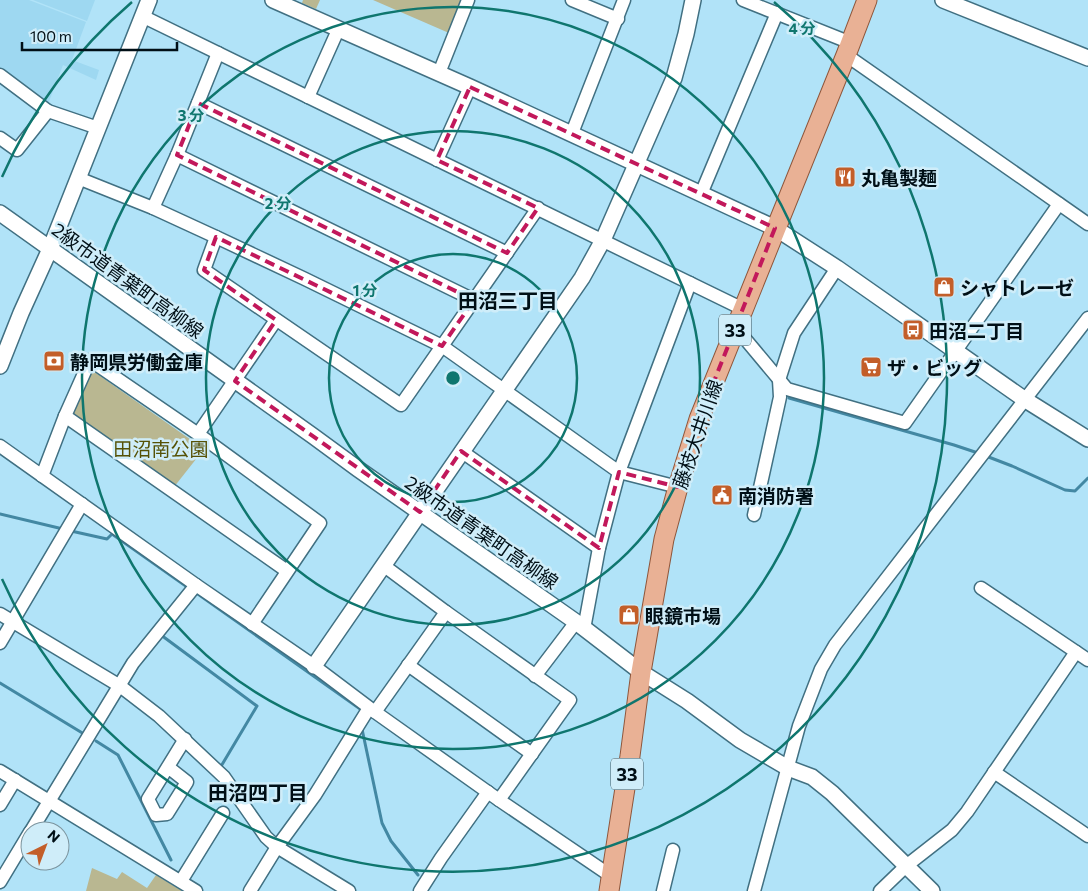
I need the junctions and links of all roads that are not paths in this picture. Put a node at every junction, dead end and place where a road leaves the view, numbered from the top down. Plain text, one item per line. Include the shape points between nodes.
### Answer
1 (148, 0) edge
2 (273, 0) edge
3 (468, 0) edge
4 (572, 0) edge
5 (624, 0) edge
6 (693, 0) edge
7 (744, 0) edge
8 (867, 0) edge
9 (943, 0) edge
10 (777, 13) junction
11 (142, 16) junction
12 (618, 18) junction
13 (338, 30) junction
14 (849, 49) junction
15 (218, 53) junction
16 (1088, 58) edge
17 (439, 73) junction
18 (0, 75) edge
19 (470, 87) junction
20 (308, 96) junction
21 (198, 103) junction
22 (48, 111) junction
23 (98, 128) junction
24 (572, 133) junction
25 (0, 138) edge
26 (177, 154) junction
27 (438, 160) junction
28 (637, 163) junction
29 (78, 178) junction
30 (701, 194) junction
31 (1059, 204) junction
32 (152, 208) junction
33 (538, 208) junction
34 (0, 213) edge
35 (1088, 224) edge
36 (775, 228) junction
37 (216, 237) junction
38 (603, 240) junction
39 (50, 249) junction
40 (507, 253) junction
41 (838, 268) junction
42 (690, 283) junction
43 (474, 300) junction
44 (743, 309) junction
45 (1088, 318) edge
46 (276, 320) junction
47 (736, 328) junction
48 (442, 346) junction
49 (956, 351) junction
50 (0, 366) edge
51 (779, 380) junction
52 (235, 381) junction
53 (504, 390) junction
54 (1024, 400) junction
55 (65, 416) junction
56 (198, 434) junction
57 (1088, 439) edge
58 (0, 446) edge
59 (461, 451) junction
60 (619, 472) junction
61 (42, 476) junction
62 (678, 487) junction
63 (82, 504) junction
64 (420, 512) junction
65 (754, 515) dead end
66 (599, 548) junction
67 (384, 566) junction
68 (287, 572) junction
69 (981, 588) dead end
70 (193, 589) junction
71 (446, 612) junction
72 (0, 614) edge
73 (13, 621) junction
74 (252, 624) junction
75 (580, 626) junction
76 (0, 643) edge
77 (1076, 652) junction
78 (1088, 660) edge
79 (408, 665) junction
80 (314, 666) junction
81 (641, 672) junction
82 (535, 676) junction
83 (120, 686) junction
84 (370, 711) junction
85 (185, 739) junction
86 (532, 754) junction
87 (168, 767) dead end
88 (788, 768) junction
89 (0, 771) edge
90 (994, 772) junction
91 (15, 780) junction
92 (493, 796) junction
93 (49, 800) junction
94 (0, 805) edge
95 (224, 813) dead end
96 (37, 821) edge
97 (1088, 836) edge
98 (277, 846) junction
99 (20, 849) edge
100 (673, 850) dead end
101 (906, 866) junction
102 (180, 881) junction
103 (0, 882) edge
104 (610, 883) edge
105 (422, 890) edge
106 (196, 891) edge
107 (250, 891) edge
108 (349, 891) edge
109 (663, 891) edge
110 (754, 891) edge
111 (880, 891) edge
112 (932, 891) edge

1 - 11 street
2 - 13 street
3 - 17 street
4 - 12 street
5 - 12 street
6 - 28 street via 674,78
7 - 10 street
8 - 14 main road, 藤枝大井川線 / 33
9 - 16 street
10 - 14 street
10 - 30 street
11 - 15 street
11 - 23 street
12 - 24 street
13 - 17 street
13 - 20 street
14 - 31 street
14 - 36 main road, 藤枝大井川線 / 33
15 - 20 street
15 - 21 street
17 - 19 street
18 - 22 street
19 - 24 street
19 - 27 street
20 - 27 street
21 - 26 street
21 - 40 street
22 - 23 street
22 - 25 street via 17,150
23 - 29 street
24 - 28 street
26 - 32 street
26 - 43 street
27 - 33 street
28 - 30 street
28 - 38 street
29 - 32 street
29 - 39 street
30 - 36 street
31 - 35 street
31 - 49 street
32 - 37 street
33 - 38 street
33 - 40 street
34 - 39 street, 2級市道青葉町高柳線
36 - 41 street
36 - 44 main road, 藤枝大井川線 / 33
37 - 46 street via 204,270
37 - 48 street
38 - 42 street
38 - 53 street via 582,278
39 - 50 street
39 - 52 street, 2級市道青葉町高柳線
40 - 43 street
41 - 49 street
41 - 51 street via 794,333
42 - 44 street
42 - 60 street
43 - 48 street
44 - 47 main road, 藤枝大井川線 / 33
45 - 54 street
46 - 48 street via 401,405
46 - 52 street
47 - 51 street
47 - 62 main road, 藤枝大井川線 / 33 via 699,419
48 - 53 street
49 - 51 street via 905,423 787,389
49 - 54 street
51 - 65 street via 780,397
52 - 56 street
52 - 64 street, 2級市道青葉町高柳線
53 - 59 street
53 - 60 street
54 - 57 street
54 - 88 street via 835,645 821,669 799,726
55 - 56 street via 90,360
55 - 61 street
55 - 68 street
56 - 68 street via 320,523
58 - 61 street
59 - 64 street
59 - 66 street
60 - 62 street
60 - 66 street
61 - 63 street
62 - 81 main road, 藤枝大井川線 / 33 via 664,539
63 - 70 street
63 - 73 street
64 - 67 street
64 - 75 street, 2級市道青葉町高柳線
66 - 75 street
67 - 71 street
67 - 80 street
68 - 74 street
69 - 77 street
70 - 74 street
70 - 83 street via 133,663
71 - 79 street
71 - 82 street
72 - 73 street
73 - 76 street
73 - 83 street
74 - 80 street
75 - 81 street, 2級市道青葉町高柳線
75 - 82 street
77 - 78 street
77 - 90 street
79 - 84 street
79 - 86 street
80 - 84 street
81 - 88 street, 2級市道青葉町高柳線 via 740,740
81 - 104 main road, 藤枝大井川線 / 33
82 - 86 street via 570,700
83 - 85 street
83 - 93 street
84 - 92 street
84 - 98 street
85 - 87 street
85 - 98 street via 224,777 266,837
86 - 92 street
88 - 101 street, 2級市道青葉町高柳線 via 812,777 832,793
88 - 110 street
89 - 91 street
90 - 97 street
90 - 101 street via 952,830
91 - 93 street
91 - 94 street
92 - 104 street
92 - 105 street via 441,858
93 - 96 street
93 - 102 street
95 - 102 street
98 - 107 street
98 - 108 street
99 - 103 street
100 - 109 street
101 - 111 street
101 - 112 street, 2級市道青葉町高柳線
102 - 106 street

